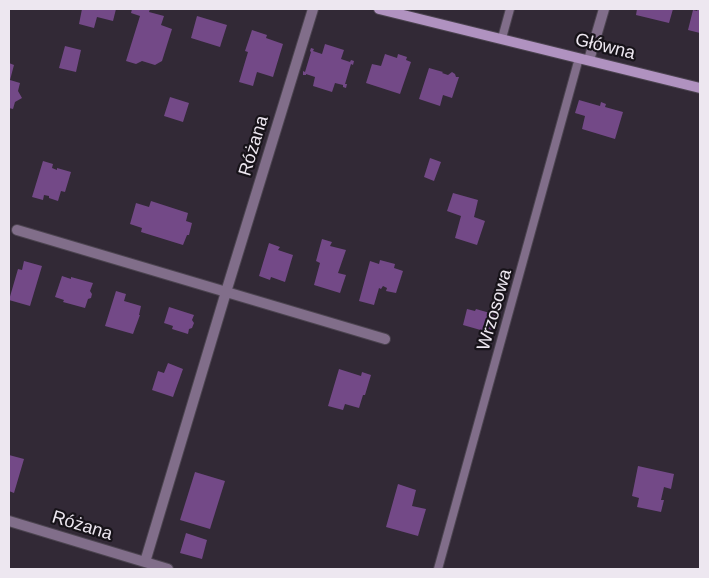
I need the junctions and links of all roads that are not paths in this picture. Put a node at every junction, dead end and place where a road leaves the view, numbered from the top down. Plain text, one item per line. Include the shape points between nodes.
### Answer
1 (313, 9) edge
2 (379, 9) edge
3 (510, 9) edge
4 (604, 9) edge
5 (502, 38) junction
6 (584, 59) junction
7 (700, 88) edge
8 (17, 230) dead end
9 (226, 292) junction
10 (385, 339) dead end
11 (9, 521) edge
12 (145, 562) junction
13 (168, 569) edge
14 (438, 569) edge

1 - 9 street, Różana
2 - 5 street, Główna
3 - 5 lane
4 - 6 street
5 - 6 street, Główna
6 - 7 street, Główna
6 - 14 lane, Wrzosowa
8 - 9 street
9 - 10 street
9 - 12 street, Różana
11 - 12 street, Różana
12 - 13 street, Różana

